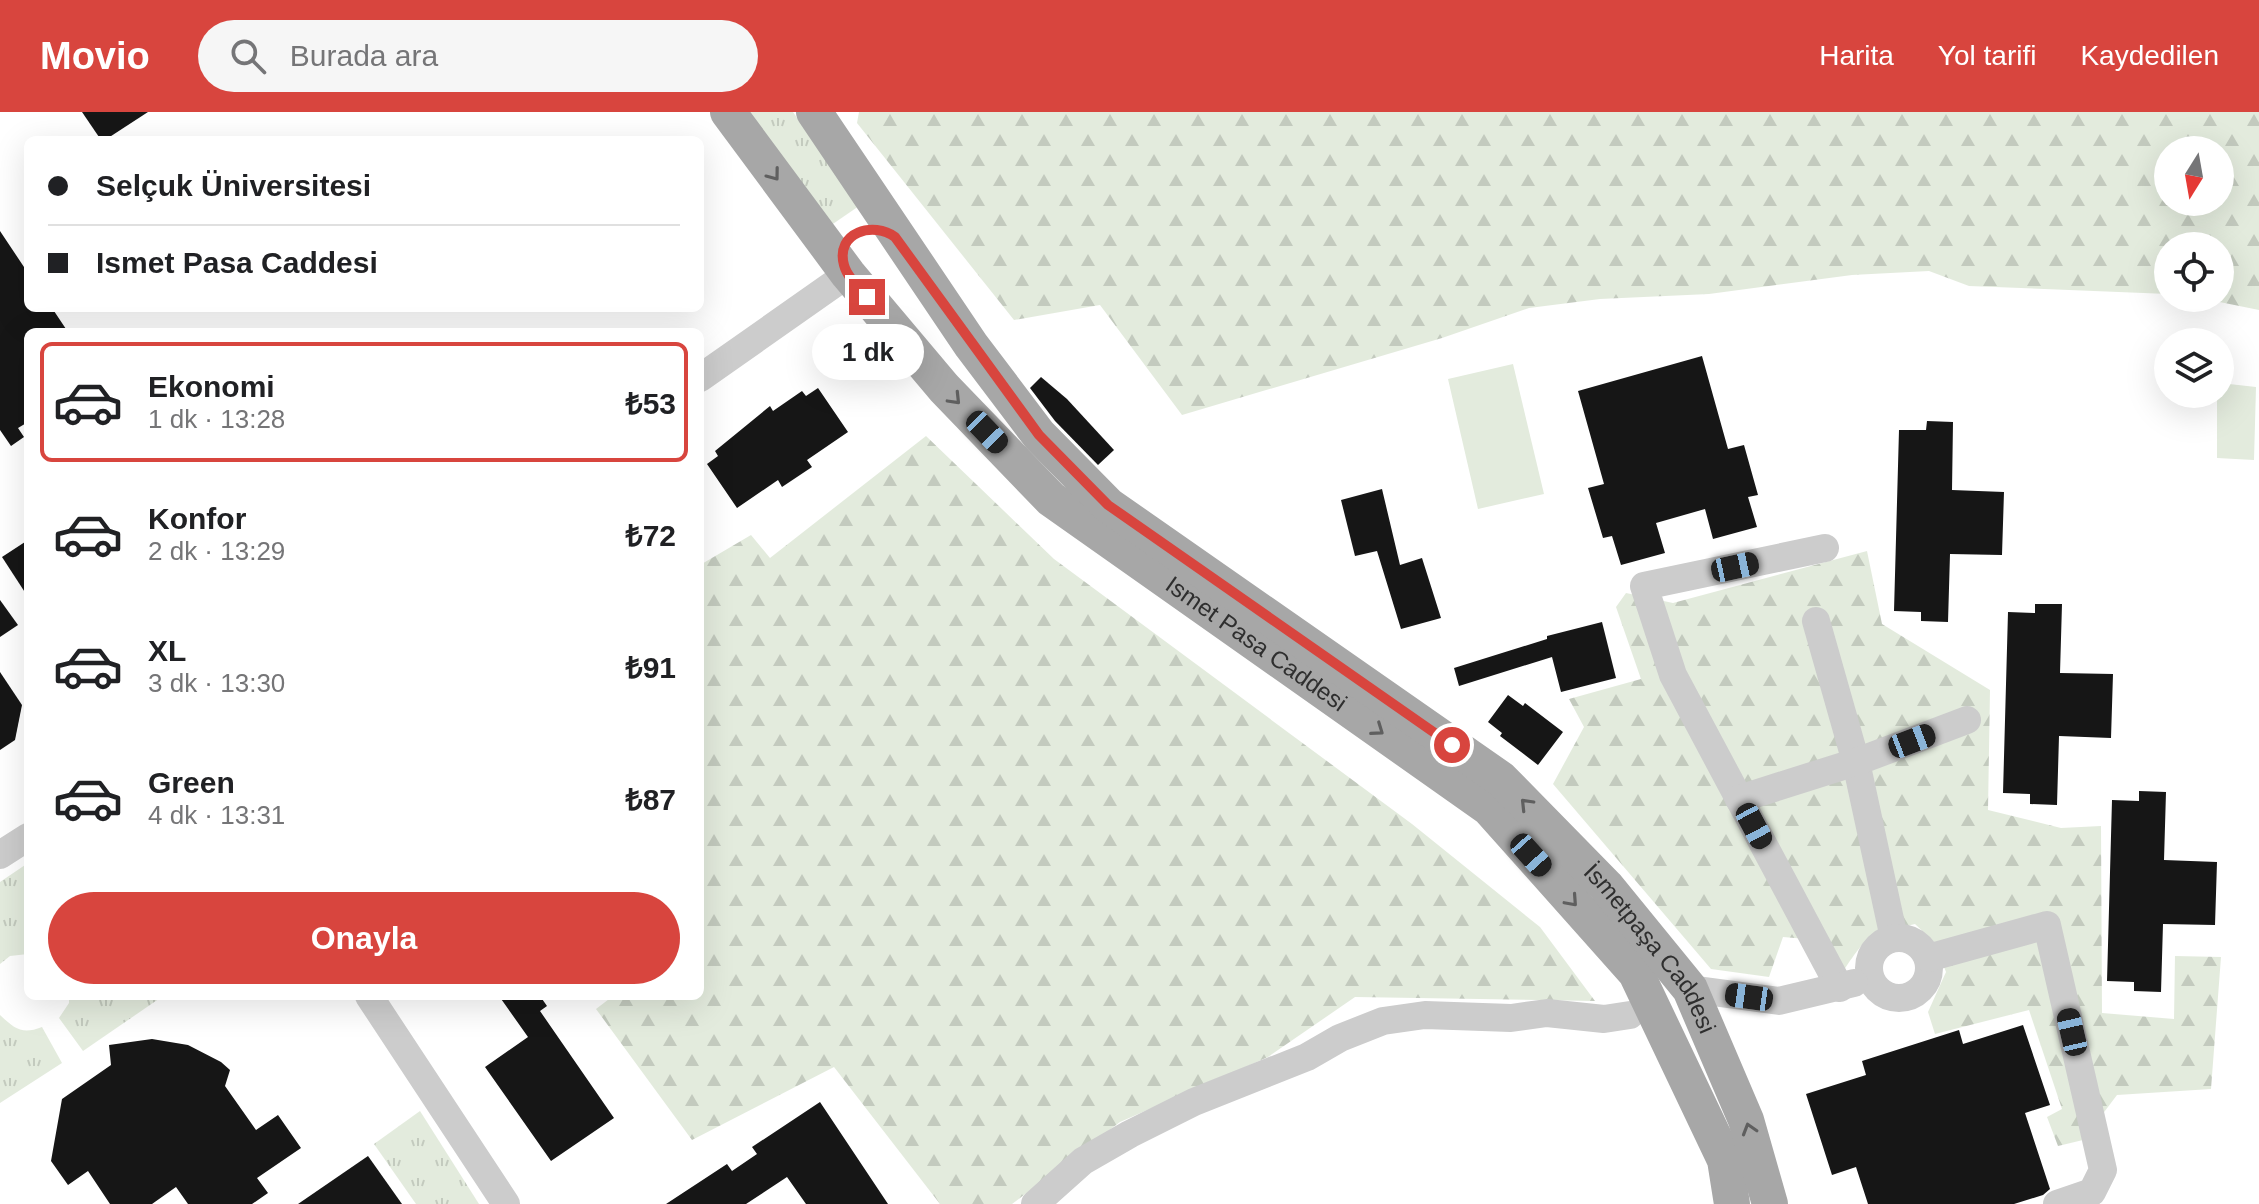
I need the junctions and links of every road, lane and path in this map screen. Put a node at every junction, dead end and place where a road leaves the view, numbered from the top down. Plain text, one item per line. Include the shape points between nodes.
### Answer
1 (728, 112) edge
2 (826, 117) edge
3 (895, 237) junction
4 (848, 274) junction
5 (704, 375) edge
6 (1825, 548) dead end
7 (1816, 621) dead end
8 (1967, 720) dead end
9 (1856, 762) junction
10 (1739, 799) junction
11 (24, 840) edge
12 (0, 855) edge
13 (1894, 938) junction
14 (1928, 958) junction
15 (1870, 978) junction
16 (1840, 988) junction
17 (1690, 989) junction
18 (372, 1000) edge
19 (1630, 1015) dead end
20 (506, 1204) edge
21 (1035, 1204) edge
22 (1732, 1204) edge
23 (1770, 1204) edge
24 (2057, 1204) edge

1 -> 4 main road, Ismet Pasa Caddesi
2 - 3 main road, İsmetpaşa Caddesi
3 - 4 main road via 903,255 892,281 873,288
17 -> 3 main road, İsmetpaşa Caddesi via 1606,886 1501,779 1108,505 1039,435
4 - 5 street
4 -> 22 main road, Ismet Pasa Caddesi via 944,388 1051,499 1489,808 1636,973 1725,1160
6 - 10 street via 1644,586 1673,675
7 - 9 street
8 - 9 street
9 - 10 street
9 - 13 street
10 - 16 street
11 - 12 street
13 - 14 street via 1916,943
13 - 15 street via 1872,954
14 - 15 street via 1928,977 1907,997 1885,995
14 - 24 street via 2047,925 2103,1170 2092,1192
15 - 16 street
16 - 17 street via 1779,1001
23 -> 17 main road, İsmetpaşa Caddesi via 1746,1120
18 - 20 street
19 - 21 street via 1425,1015 1383,1021 1130,1134 1083,1161

